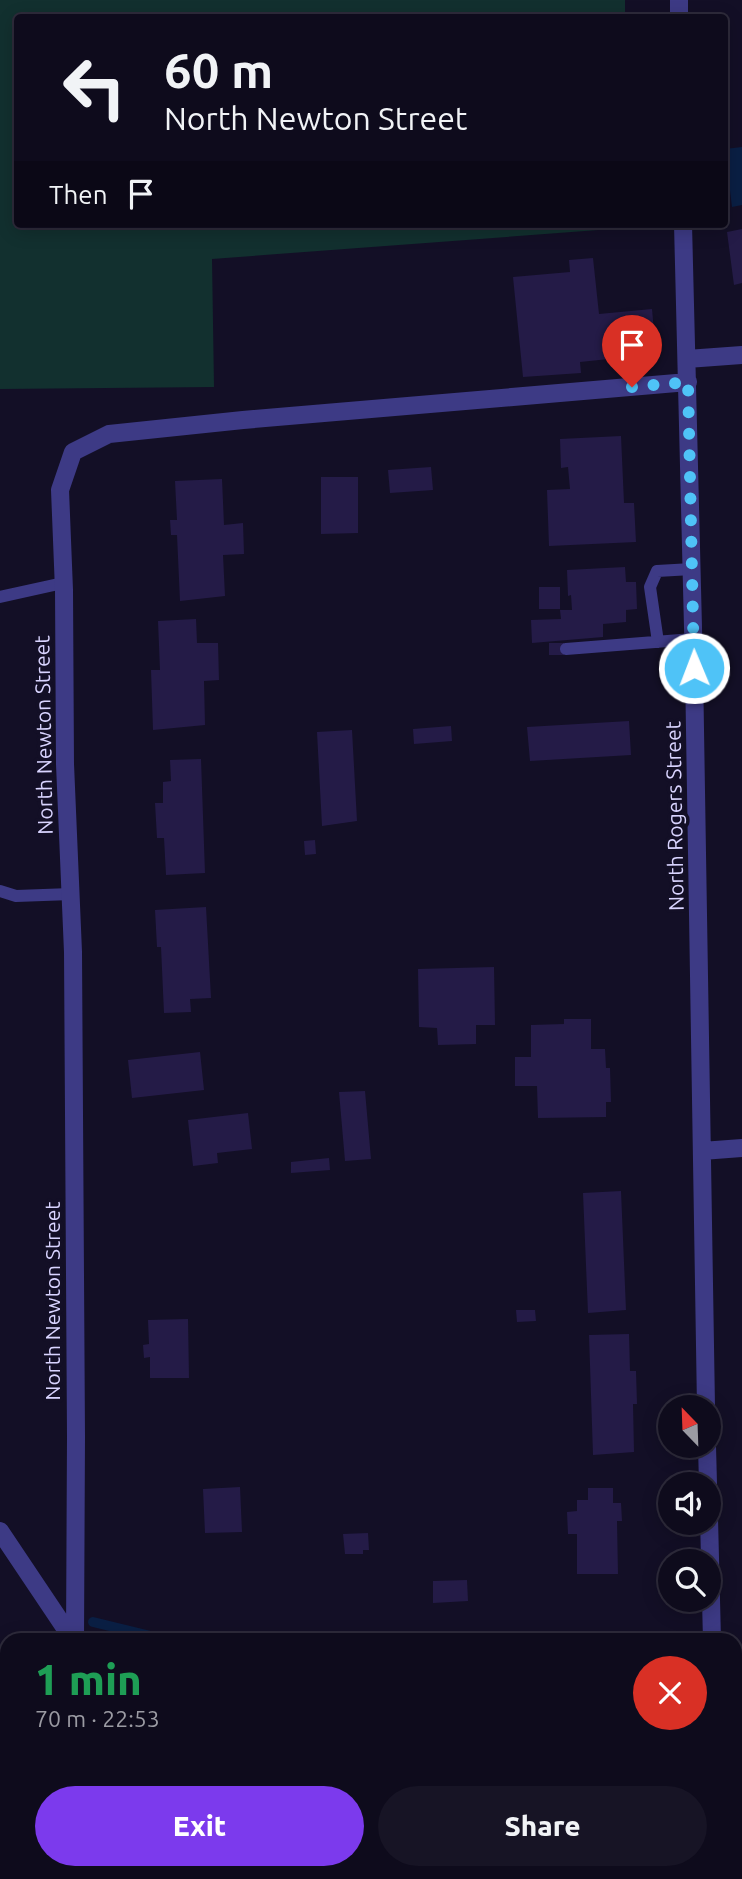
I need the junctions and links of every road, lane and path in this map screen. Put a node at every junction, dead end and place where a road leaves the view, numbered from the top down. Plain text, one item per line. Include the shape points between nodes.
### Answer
1 (682, 228) edge
2 (742, 355) edge
3 (687, 359) junction
4 (688, 382) junction
5 (692, 569) junction
6 (63, 583) junction
7 (0, 597) edge
8 (693, 639) junction
9 (658, 642) junction
10 (566, 649) dead end
11 (1, 892) edge
12 (71, 894) junction
13 (742, 1148) edge
14 (702, 1151) junction
15 (706, 1395) edge
16 (0, 1531) edge
17 (709, 1535) edge
18 (69, 1633) edge
19 (74, 1633) edge
20 (712, 1633) edge

1 - 3 street, North Rogers Street
2 - 3 street
3 - 4 street, North Rogers Street
4 - 5 street, North Rogers Street
4 - 6 street, North Newton Street via 109,434 73,452 60,490
5 - 8 street, North Rogers Street
5 - 9 lane via 657,571 650,587
6 - 7 lane
6 - 12 street, North Newton Street
8 - 9 lane
8 - 14 street, North Rogers Street
9 - 10 lane
11 - 12 lane via 16,896
12 - 19 street, North Newton Street
13 - 14 street
14 - 15 street, North Rogers Street
16 - 18 street
17 - 20 street

